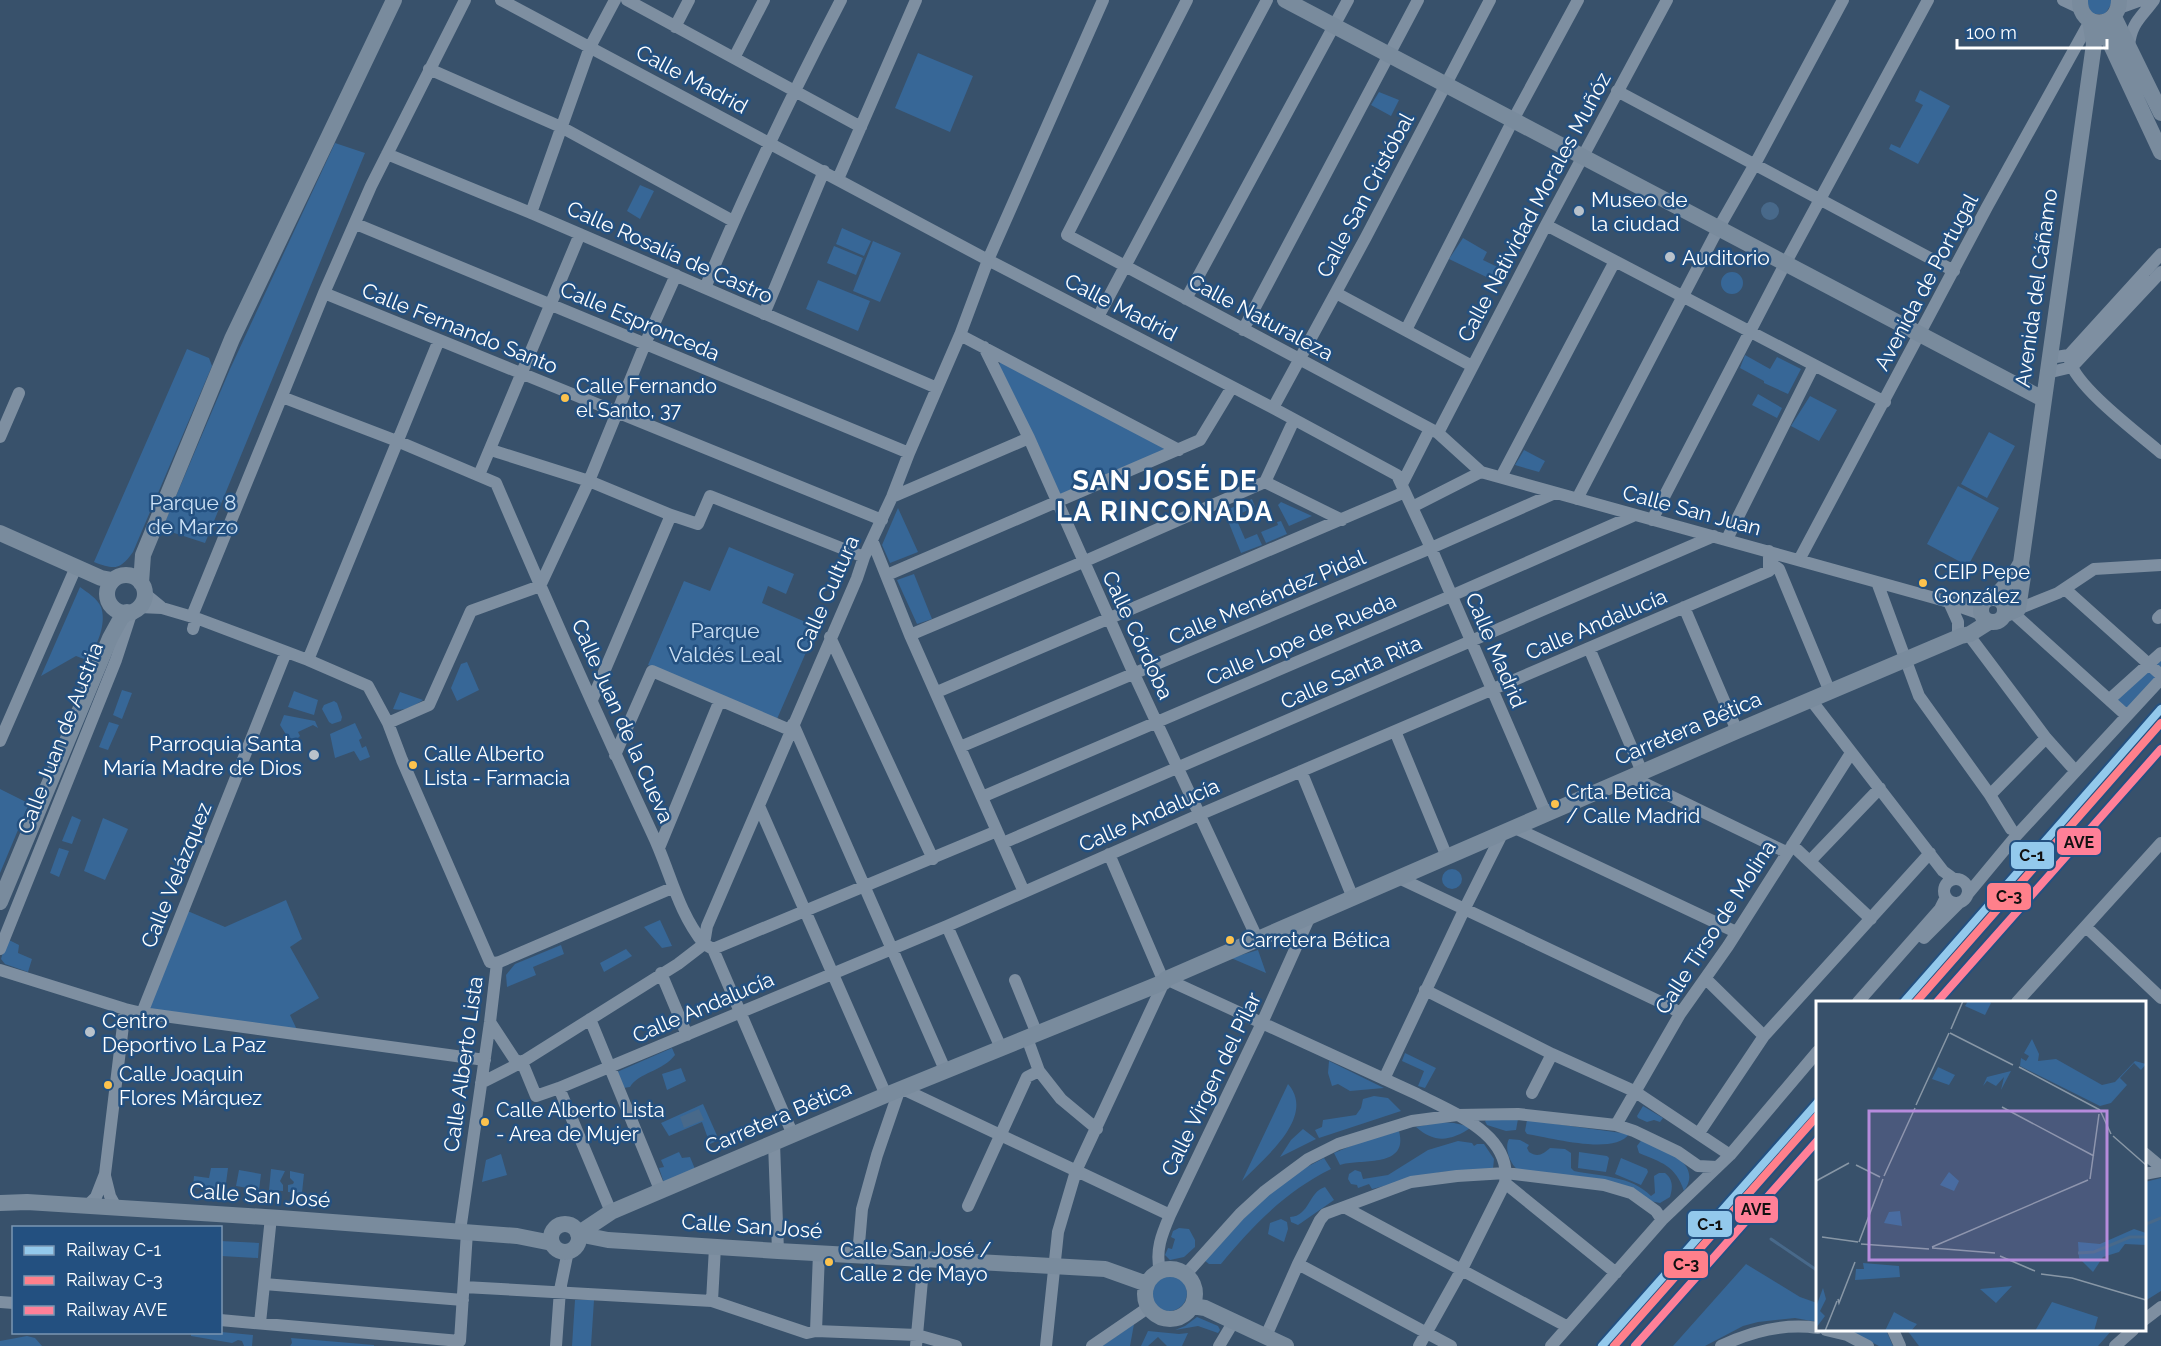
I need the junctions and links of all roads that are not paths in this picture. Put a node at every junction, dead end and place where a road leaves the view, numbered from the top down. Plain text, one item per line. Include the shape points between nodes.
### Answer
1 (394, 0) edge
2 (465, 0) edge
3 (501, 0) edge
4 (615, 0) edge
5 (627, 0) edge
6 (689, 0) edge
7 (764, 0) edge
8 (841, 0) edge
9 (916, 0) edge
10 (1103, 0) edge
11 (1187, 0) edge
12 (1267, 0) edge
13 (1285, 0) edge
14 (1348, 0) edge
15 (1418, 0) edge
16 (1490, 0) edge
17 (1578, 0) edge
18 (1667, 0) edge
19 (1842, 0) edge
20 (1928, 0) edge
21 (2063, 0) edge
22 (2141, 0) edge
23 (2154, 0) edge
24 (2117, 8) edge
25 (2087, 15) edge
26 (1335, 25) junction
27 (675, 27) junction
28 (590, 47) junction
29 (2129, 48) junction
30 (1389, 54) junction
31 (734, 58) junction
32 (429, 69) junction
33 (1446, 84) junction
34 (795, 91) junction
35 (1617, 91) junction
36 (2161, 112) edge
37 (1513, 120) junction
38 (561, 127) junction
39 (861, 127) junction
40 (770, 143) junction
41 (2161, 152) edge
42 (387, 154) junction
43 (1583, 158) junction
44 (1755, 165) junction
45 (824, 171) junction
46 (838, 179) junction
47 (1820, 200) junction
48 (531, 213) junction
49 (733, 221) junction
50 (356, 224) junction
51 (1546, 225) junction
52 (1718, 229) junction
53 (580, 234) junction
54 (2161, 254) edge
55 (988, 260) junction
56 (1615, 261) junction
57 (1785, 264) junction
58 (1124, 266) junction
59 (1954, 271) junction
60 (2161, 272) edge
61 (676, 275) junction
62 (705, 288) junction
63 (324, 293) junction
64 (1336, 293) junction
65 (1684, 297) junction
66 (1186, 299) junction
67 (549, 304) junction
68 (764, 314) junction
69 (1098, 317) junction
70 (1243, 330) junction
71 (1406, 330) junction
72 (1750, 332) junction
73 (960, 335) junction
74 (1919, 335) junction
75 (439, 340) junction
76 (645, 344) junction
77 (984, 347) junction
78 (1299, 360) junction
79 (2070, 361) junction
80 (1814, 365) junction
81 (2048, 365) junction
82 (1472, 366) junction
83 (522, 374) junction
84 (1232, 387) junction
85 (937, 388) junction
86 (19, 393) dead end
87 (282, 397) junction
88 (2043, 399) junction
89 (1885, 402) junction
90 (1273, 408) junction
91 (617, 413) junction
92 (1294, 420) junction
93 (1434, 431) junction
94 (0, 437) edge
95 (1029, 438) junction
96 (396, 441) junction
97 (491, 450) junction
98 (1179, 450) junction
99 (909, 453) junction
100 (2161, 453) edge
101 (1482, 472) junction
102 (479, 475) junction
103 (1501, 477) junction
104 (588, 481) junction
105 (1265, 482) junction
106 (1403, 488) junction
107 (1555, 494) junction
108 (892, 497) junction
109 (1577, 499) junction
110 (1057, 501) junction
111 (1412, 507) junction
112 (671, 515) junction
113 (1635, 515) junction
114 (882, 520) junction
115 (1342, 520) junction
116 (1652, 520) junction
117 (0, 533) edge
118 (1721, 538) junction
119 (872, 540) junction
120 (0, 541) edge
121 (1431, 548) junction
122 (143, 555) junction
123 (864, 557) junction
124 (1769, 557) junction
125 (1800, 560) junction
126 (1083, 562) junction
127 (2021, 563) junction
128 (2161, 565) edge
129 (74, 574) junction
130 (887, 575) junction
131 (1877, 582) junction
132 (540, 586) junction
133 (113, 588) junction
134 (2065, 589) junction
135 (1451, 596) junction
136 (137, 601) junction
137 (1949, 602) junction
138 (1684, 607) junction
139 (1996, 611) junction
140 (1110, 620) junction
141 (194, 621) junction
142 (910, 635) junction
143 (1962, 636) junction
144 (830, 637) junction
145 (110, 638) junction
146 (1470, 641) junction
147 (1589, 648) junction
148 (286, 652) junction
149 (2161, 654) edge
150 (308, 660) junction
151 (1904, 661) junction
152 (2148, 664) junction
153 (1134, 674) junction
154 (2161, 677) edge
155 (1491, 690) junction
156 (1830, 692) junction
157 (937, 693) junction
158 (2110, 699) junction
159 (592, 700) junction
160 (720, 700) junction
161 (1811, 700) junction
162 (2127, 716) junction
163 (1156, 722) junction
164 (388, 723) junction
165 (3, 724) edge
166 (792, 727) junction
167 (1395, 731) junction
168 (1737, 731) junction
169 (2046, 738) junction
170 (0, 741) edge
171 (960, 747) junction
172 (1851, 753) junction
173 (615, 755) junction
174 (2071, 766) dead end
175 (1178, 769) junction
176 (1301, 771) junction
177 (1636, 775) junction
178 (1880, 788) junction
179 (1990, 795) junction
180 (982, 797) junction
181 (759, 806) junction
182 (1201, 814) junction
183 (1546, 814) junction
184 (2011, 829) dead end
185 (997, 831) junction
186 (1508, 831) junction
187 (1003, 843) junction
188 (2161, 843) edge
189 (1477, 845) junction
190 (659, 848) junction
191 (1789, 849) junction
192 (1930, 853) junction
193 (1109, 854) junction
194 (1447, 856) junction
195 (933, 859) junction
196 (1489, 859) junction
197 (1810, 861) junction
198 (1399, 878) junction
199 (1980, 878) junction
200 (1952, 879) junction
201 (864, 885) junction
202 (672, 888) junction
203 (1024, 891) junction
204 (1946, 897) junction
205 (1353, 898) junction
206 (1963, 899) junction
207 (0, 903) edge
208 (805, 909) junction
209 (1464, 910) junction
210 (1311, 916) junction
211 (1870, 919) junction
212 (947, 926) junction
213 (2086, 927) junction
214 (1736, 932) junction
215 (1257, 938) junction
216 (708, 946) junction
217 (0, 949) edge
218 (891, 949) junction
219 (497, 963) junction
220 (661, 973) junction
221 (5, 974) edge
222 (832, 974) junction
223 (1706, 979) junction
224 (1015, 980) dead end
225 (1165, 981) junction
226 (1425, 990) junction
227 (2161, 998) edge
228 (1862, 999) edge
229 (2018, 1001) edge
230 (125, 1009) junction
231 (741, 1011) junction
232 (142, 1013) junction
233 (1680, 1014) junction
234 (590, 1019) junction
235 (490, 1022) junction
236 (1262, 1023) junction
237 (687, 1035) junction
238 (1032, 1036) junction
239 (1764, 1036) junction
240 (1001, 1048) junction
241 (1816, 1053) edge
242 (1552, 1054) junction
243 (485, 1060) junction
244 (522, 1062) junction
245 (609, 1068) junction
246 (1039, 1071) junction
247 (946, 1072) junction
248 (1384, 1079) junction
249 (481, 1083) junction
250 (559, 1088) junction
251 (1634, 1091) junction
252 (896, 1092) junction
253 (1532, 1093) dead end
254 (1426, 1099) junction
255 (1457, 1114) junction
256 (1481, 1114) junction
257 (1424, 1120) junction
258 (1616, 1125) junction
259 (1097, 1129) junction
260 (1699, 1133) junction
261 (999, 1134) junction
262 (793, 1135) junction
263 (1490, 1137) junction
264 (774, 1143) junction
265 (2146, 1154) edge
266 (1730, 1155) junction
267 (1688, 1160) junction
268 (1717, 1167) junction
269 (2161, 1169) edge
270 (1076, 1171) junction
271 (105, 1174) junction
272 (2146, 1174) edge
273 (1506, 1178) junction
274 (1699, 1185) junction
275 (661, 1192) junction
276 (0, 1203) edge
277 (968, 1206) dead end
278 (86, 1207) junction
279 (1344, 1207) junction
280 (117, 1209) junction
281 (609, 1214) junction
282 (1170, 1215) junction
283 (1659, 1215) junction
284 (271, 1217) junction
285 (463, 1232) junction
286 (608, 1239) junction
287 (567, 1240) junction
288 (639, 1242) junction
289 (715, 1247) junction
290 (778, 1251) junction
291 (819, 1253) junction
292 (858, 1255) junction
293 (924, 1258) junction
294 (1298, 1264) junction
295 (1056, 1266) junction
296 (1462, 1269) junction
297 (1160, 1271) junction
298 (1186, 1274) junction
299 (1616, 1274) junction
300 (264, 1284) junction
301 (1147, 1284) junction
302 (464, 1287) junction
303 (560, 1291) junction
304 (463, 1300) junction
305 (712, 1301) junction
306 (1192, 1306) junction
307 (1149, 1307) junction
308 (2161, 1307) edge
309 (2146, 1319) edge
310 (222, 1320) edge
311 (1234, 1321) junction
312 (260, 1323) junction
313 (1568, 1327) junction
314 (1816, 1328) edge
315 (816, 1331) junction
316 (1833, 1331) edge
317 (1894, 1331) edge
318 (2131, 1331) edge
319 (1425, 1332) junction
320 (1266, 1336) junction
321 (917, 1341) edge
322 (555, 1346) edge
323 (956, 1346) edge
324 (1046, 1346) edge
325 (1092, 1346) edge
326 (1219, 1346) edge
327 (1286, 1346) edge
328 (1419, 1346) edge
329 (1451, 1346) edge
330 (1551, 1346) edge
331 (1721, 1346) edge
332 (1868, 1346) edge
333 (1900, 1346) edge
334 (2115, 1346) edge

1 - 122 main road via 232,339
2 - 32 street
3 - 28 street, Calle Madrid
4 - 28 street
5 - 27 street
6 - 27 street
7 - 31 street
8 - 34 street
9 - 39 street
10 - 55 street, Calle Cultura
11 - 58 street, Calle Naturaleza via 1067,235
12 - 58 street
13 - 26 main road
14 - 26 street
15 - 30 street
16 - 33 street, Calle San Cristóbal
17 - 37 street
18 - 35 street, Calle Natividad Morales Muñóz
19 - 44 street
20 - 47 street
21 - 25 street
22 - 24 street
23 - 29 street via 2135,23
24 - 25 main road via 2102,23
24 - 29 main road
25 - 41 main road via 2105,32
25 - 59 street, Avenida de Portugal
25 - 81 main road, Avenida del Cáñamo via 2094,44
26 - 30 main road
26 - 66 street
27 - 31 street
28 - 38 street
28 - 40 street, Calle Madrid
29 - 36 main road
30 - 33 main road
30 - 70 street
31 - 34 street
32 - 38 street
32 - 42 street
33 - 37 main road
33 - 64 street, Calle San Cristóbal
34 - 39 street
34 - 40 street
35 - 43 street, Calle Natividad Morales Muñóz
35 - 44 street
37 - 43 main road
37 - 71 street
38 - 48 street
38 - 49 street
39 - 46 street
40 - 45 street, Calle Madrid
40 - 49 street
42 - 48 street, Calle Rosalía de Castro
42 - 50 street
43 - 51 street, Calle Natividad Morales Muñóz
43 - 52 main road
44 - 47 street
44 - 52 street
45 - 46 street, Calle Madrid
45 - 68 street
46 - 55 street, Calle Madrid
47 - 57 street
47 - 59 street
48 - 53 street, Calle Rosalía de Castro
49 - 62 street
50 - 63 street
50 - 67 street, Calle Espronceda
51 - 56 street
51 - 82 street, Calle Natividad Morales Muñóz
52 - 57 main road
52 - 65 street
53 - 61 street, Calle Rosalía de Castro
53 - 67 street
54 - 79 street
55 - 69 street, Calle Madrid
55 - 73 street, Calle Cultura
56 - 65 street
56 - 103 street
57 - 72 street
57 - 74 main road
58 - 66 street, Calle Naturaleza
58 - 69 street
59 - 74 street, Avenida de Portugal
60 - 79 street
61 - 62 street, Calle Rosalía de Castro
61 - 76 street
62 - 68 street, Calle Rosalía de Castro
63 - 75 street, Calle Fernando Santo
63 - 87 street
64 - 71 street
64 - 78 street, Calle San Cristóbal
65 - 72 street
65 - 109 street
66 - 70 street, Calle Naturaleza
67 - 76 street, Calle Espronceda
67 - 83 street
68 - 85 street, Calle Rosalía de Castro
69 - 84 street, Calle Madrid
70 - 78 street, Calle Naturaleza
71 - 82 street
72 - 80 street
72 - 116 street
73 - 77 street
73 - 85 street, Calle Cultura
74 - 88 main road
74 - 89 street, Avenida de Portugal
75 - 83 street, Calle Fernando Santo
75 - 96 street
76 - 91 street
76 - 99 street, Calle Espronceda
77 - 95 street, Calle Córdoba
77 - 98 street
78 - 90 street, Calle San Cristóbal
78 - 93 street, Calle Naturaleza
79 - 81 street
79 - 100 street via 2083,383
80 - 89 street
80 - 118 street
81 - 88 main road, Avenida del Cáñamo
82 - 93 street, Calle Natividad Morales Muñóz
83 - 91 street, Calle Fernando Santo
83 - 97 street
84 - 90 street, Calle Madrid
84 - 98 street via 1200,440
85 - 99 street, Calle Cultura
86 - 94 street
87 - 96 street, Calle Juan de la Cueva
87 - 141 street
88 - 127 main road, Avenida del Cáñamo
89 - 125 street, Avenida de Portugal
90 - 92 street, Calle Madrid
91 - 104 street
91 - 114 street, Calle Fernando Santo
92 - 105 street
92 - 106 street, Calle Madrid via 1397,475
93 - 101 street, Calle San Juan
93 - 106 street, Calle Natividad Morales Muñóz
95 - 108 street
95 - 110 street, Calle Córdoba
96 - 102 street, Calle Juan de la Cueva
96 - 150 street
97 - 102 street
97 - 104 street
98 - 110 street
99 - 108 street, Calle Cultura
101 - 103 street, Calle San Juan
101 - 111 street
102 - 132 street, Calle Juan de la Cueva via 496,483
103 - 107 street, Calle San Juan
104 - 112 street
104 - 132 street
105 - 115 street
105 - 126 street
106 - 111 street, Calle Madrid
106 - 115 street
107 - 109 street, Calle San Juan
107 - 121 street, Calle Menéndez Pidal
108 - 114 street, Calle Cultura
109 - 113 street, Calle San Juan
110 - 126 street, Calle Córdoba
110 - 130 street
111 - 121 street, Calle Madrid
112 - 123 street via 698,524 710,496
112 - 159 street
113 - 116 street, Calle San Juan
113 - 135 street, Calle Lope de Rueda
114 - 119 street, Calle Cultura
115 - 140 street
116 - 118 street, Calle San Juan
117 - 133 main road via 101,578
118 - 124 street, Calle San Juan
118 - 146 street, Calle Santa Rita
119 - 123 street, Calle Cultura
119 - 130 street
120 - 129 main road
121 - 135 street, Calle Madrid
121 - 153 street, Calle Menéndez Pidal
122 - 133 main road
122 - 136 main road
123 - 144 street, Calle Cultura
124 - 125 street, Calle San Juan
124 - 138 street, Calle Andalucía via 1769,571
124 - 156 street via 1779,569
125 - 131 street, Calle San Juan
126 - 140 street, Calle Córdoba
126 - 142 street
127 - 139 main road, Avenida del Cáñamo
127 - 139 main road, Avenida del Cáñamo via 2023,576
128 - 134 street via 2094,569
129 - 133 main road
129 - 165 street
130 - 142 street
131 - 137 street, Calle San Juan
131 - 151 street
132 - 159 street, Calle Juan de la Cueva
132 - 164 street via 471,611 429,705
133 - 136 main road via 115,609
133 - 136 main road via 134,577
133 - 145 main road, Calle Juan de Austria
134 - 139 street
134 - 152 street
135 - 146 street, Calle Madrid
135 - 163 street, Calle Lope de Rueda
136 - 141 street, Calle Alberto Lista
136 - 145 main road, Calle Juan de Austria
136 - 217 street, Calle Juan de Austria
137 - 139 street, Calle San Juan
137 - 143 street
138 - 147 street, Calle Andalucía
138 - 168 street
139 - 143 main road, Carretera Bética
139 - 158 street
140 - 153 street, Calle Córdoba
140 - 157 street
141 - 148 street, Calle Alberto Lista
142 - 157 street
143 - 151 main road, Carretera Bética
143 - 169 street
144 - 166 street, Calle Cultura
144 - 195 street
145 - 207 main road
146 - 155 street, Calle Madrid
146 - 175 street, Calle Santa Rita
147 - 155 street, Calle Andalucía
147 - 177 street
148 - 150 street, Calle Alberto Lista
148 - 232 street, Calle Velázquez
149 - 152 street
150 - 164 street, Calle Alberto Lista via 368,686
151 - 156 main road, Carretera Bética
151 - 179 street via 1919,696
152 - 154 street
152 - 158 street
153 - 163 street, Calle Córdoba
153 - 171 street, Calle Menéndez Pidal
154 - 162 street
155 - 167 street, Calle Andalucía
155 - 183 street, Calle Madrid
156 - 161 main road, Carretera Bética
157 - 171 street
158 - 162 street
159 - 173 street, Calle Juan de la Cueva
160 - 166 street
160 - 173 street via 652,671
160 - 190 street
161 - 168 main road, Carretera Bética
161 - 172 street
162 - 199 street
163 - 175 street, Calle Córdoba
163 - 180 street, Calle Lope de Rueda
164 - 219 street, Calle Alberto Lista via 490,962
165 - 170 street
166 - 181 street, Calle Cultura
166 - 201 street
167 - 176 street, Calle Andalucía
167 - 194 street
168 - 177 main road, Carretera Bética
169 - 174 street
169 - 179 street
171 - 180 street
172 - 178 street
172 - 191 street, Calle Tirso de Molina
173 - 190 street, Calle Juan de la Cueva
175 - 182 street, Calle Córdoba
175 - 187 street, Calle Santa Rita
176 - 182 street, Calle Andalucía
176 - 205 street
177 - 183 main road, Carretera Bética
177 - 191 street
178 - 192 street
178 - 197 street
179 - 184 street
180 - 185 street
181 - 208 street
181 - 216 street, Calle Cultura via 707,926
182 - 193 street, Calle Andalucía
182 - 215 street, Calle Córdoba
183 - 186 main road, Carretera Bética
185 - 187 street
185 - 195 street
186 - 189 main road, Carretera Bética
186 - 196 street
186 - 214 street
187 - 203 street
188 - 213 street
189 - 194 main road, Carretera Bética
189 - 196 street
190 - 202 street, Calle Juan de la Cueva
191 - 197 street
191 - 214 street, Calle Tirso de Molina
192 - 200 street
192 - 211 street
193 - 203 street, Calle Andalucía
193 - 225 street
194 - 198 main road, Carretera Bética
195 - 201 street
196 - 209 street
197 - 211 street
198 - 205 main road, Carretera Bética
198 - 209 street
199 - 200 street
199 - 206 street
200 - 204 street via 1944,891
200 - 206 street via 1967,888
201 - 208 street
201 - 218 street
202 - 216 street, Calle Juan de la Cueva via 692,929
202 - 219 street
203 - 212 street, Calle Andalucía
204 - 206 street via 1952,902
204 - 228 street
205 - 210 main road, Carretera Bética
206 - 228 street
208 - 216 street
208 - 222 street
209 - 226 street
209 - 233 street
210 - 215 main road, Carretera Bética
210 - 236 street, Calle Virgen del Pilar
211 - 239 street
212 - 218 street, Calle Andalucía
212 - 240 street
213 - 227 street
213 - 229 street
214 - 223 street, Calle Tirso de Molina
215 - 225 main road, Carretera Bética
216 - 220 street
216 - 231 street, Calle Juan de la Cueva
218 - 222 street, Calle Andalucía
218 - 247 street
219 - 235 street, Calle Alberto Lista
220 - 234 street
220 - 237 street
221 - 230 street via 59,993
222 - 231 street, Calle Andalucía
222 - 252 street
223 - 233 street, Calle Tirso de Molina
223 - 239 street
224 - 238 street
225 - 236 street
225 - 238 main road, Carretera Bética
225 - 259 street
226 - 242 street
226 - 248 street
230 - 232 street
230 - 271 street
231 - 237 street, Calle Andalucía
231 - 262 street, Calle Juan de la Cueva
232 - 243 street
233 - 251 street, Calle Tirso de Molina
234 - 244 street
234 - 245 street
235 - 243 street, Calle Alberto Lista
235 - 244 street via 515,1060
236 - 248 street
236 - 282 street, Calle Virgen del Pilar
237 - 245 street, Calle Andalucía
238 - 240 main road, Carretera Bética
238 - 246 street
239 - 260 street
240 - 247 main road, Carretera Bética
241 - 266 street
242 - 251 street
242 - 253 street
243 - 249 street, Calle Alberto Lista
244 - 249 street
244 - 250 street, Calle Andalucía via 536,1096
245 - 250 street, Calle Andalucía
245 - 275 street
246 - 259 street via 1061,1099
246 - 261 street via 1027,1077
247 - 252 main road, Carretera Bética
248 - 254 street
249 - 285 street, Calle Alberto Lista
250 - 281 street
251 - 258 street, Calle Tirso de Molina
251 - 260 street
252 - 261 street
252 - 262 main road, Carretera Bética
252 - 292 street via 862,1209
254 - 255 street
254 - 257 street via 1429,1111
255 - 256 street
255 - 257 street
255 - 263 street
256 - 258 street via 1518,1114
256 - 263 street
257 - 298 street via 1338,1144 1308,1159 1240,1214
258 - 267 street
259 - 270 street
260 - 266 street
261 - 270 street
261 - 277 street
262 - 264 main road, Carretera Bética
263 - 273 street via 1502,1158
264 - 275 main road, Carretera Bética
264 - 290 street
265 - 269 street
266 - 268 street
267 - 268 street via 1698,1166
267 - 274 street
268 - 274 street
269 - 272 street
270 - 282 street
270 - 295 street via 1058,1232
271 - 278 street via 96,1197
271 - 280 street
273 - 279 street via 1457,1176 1411,1182
273 - 283 street via 1604,1185 1631,1193
273 - 296 street
273 - 299 street
274 - 283 street
275 - 281 main road, Carretera Bética
276 - 278 main road, Calle San José
278 - 280 main road, Calle San José
279 - 294 street via 1320,1220
279 - 296 street
280 - 284 main road, Calle San José
281 - 286 main road via 602,1227 602,1234
281 - 287 main road, Carretera Bética
282 - 297 street, Calle Virgen del Pilar via 1160,1239
283 - 299 street
284 - 285 main road, Calle San José
284 - 300 street
285 - 287 main road, Calle San José
285 - 302 street, Calle Alberto Lista
286 - 287 main road, Calle San José
286 - 288 main road, Calle San José
287 - 288 main road, Calle San José via 591,1244
287 - 303 street
288 - 289 main road, Calle San José
289 - 290 main road, Calle San José
289 - 305 street
290 - 291 main road, Calle San José
291 - 292 main road, Calle San José
291 - 315 street
292 - 293 main road, Calle San José
293 - 295 main road, Calle San José
293 - 321 street
294 - 319 street
294 - 320 street
295 - 301 main road, Calle San José via 1105,1269
295 - 324 street
296 - 313 street
296 - 319 street
297 - 298 main road via 1174,1269
297 - 301 main road
298 - 306 main road via 1196,1293
299 - 313 street
300 - 304 street
300 - 312 street
301 - 307 main road
302 - 303 street
302 - 304 street, Calle Alberto Lista
303 - 305 street
303 - 322 street
304 - 312 street, Calle Alberto Lista via 460,1341
305 - 315 street via 807,1333
306 - 307 main road via 1171,1319 1162,1318
306 - 311 main road
307 - 325 street
308 - 309 street
310 - 312 street
311 - 320 main road
311 - 326 street
313 - 330 street
314 - 331 street via 1759,1331
315 - 321 street
316 - 332 street
317 - 333 street
318 - 334 street
319 - 328 street
319 - 329 street
320 - 327 main road
321 - 323 street

